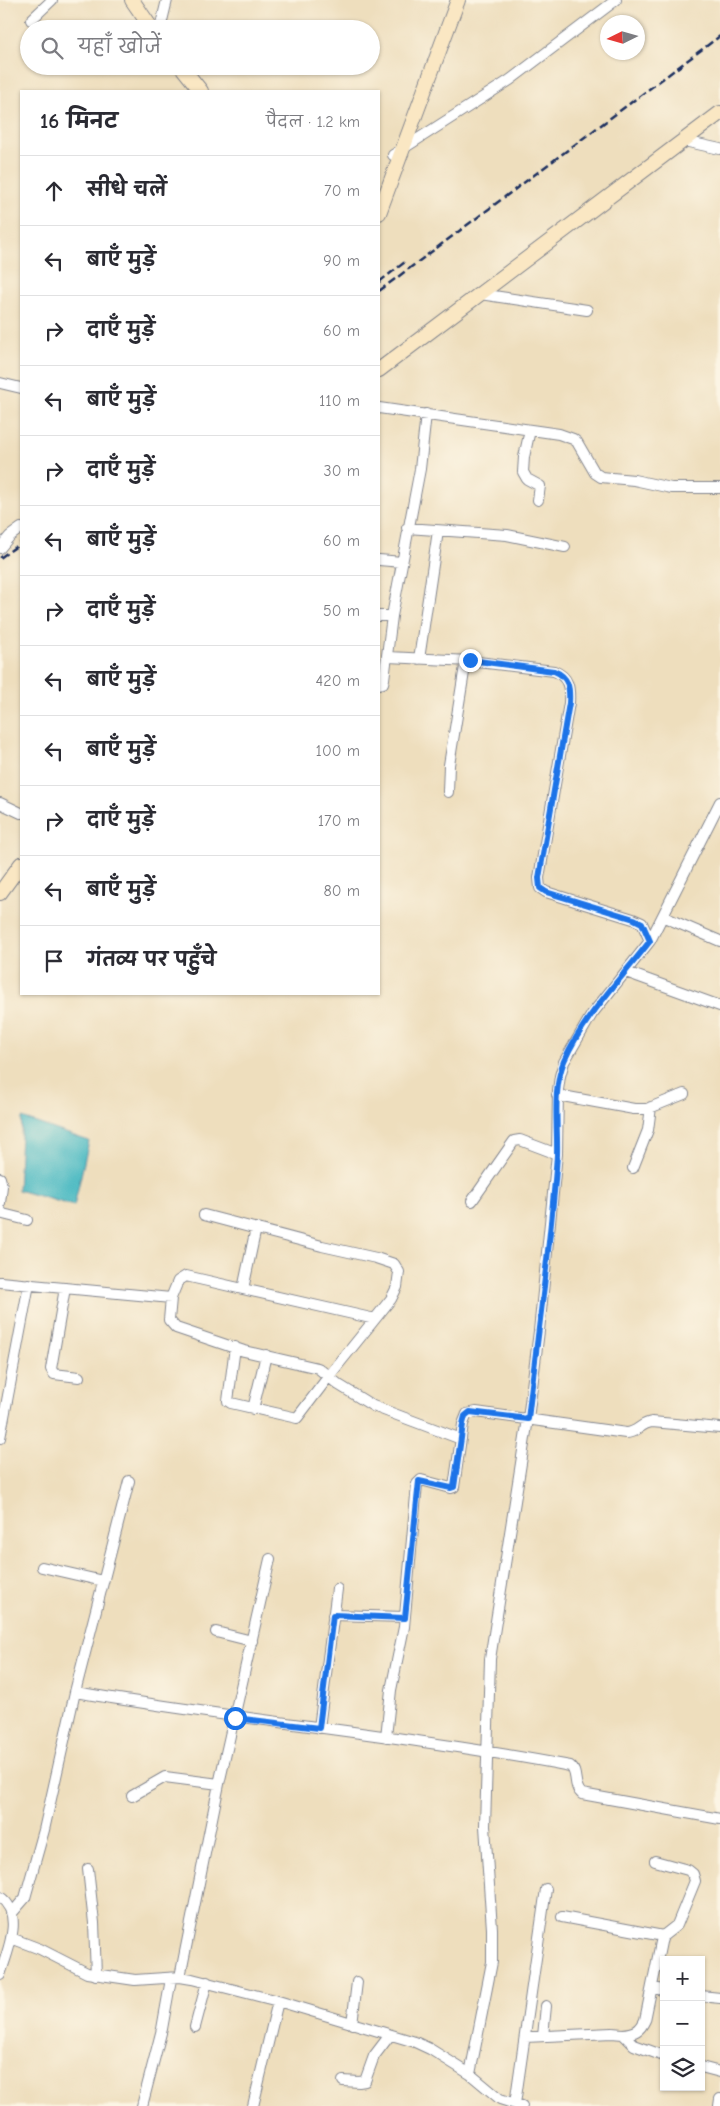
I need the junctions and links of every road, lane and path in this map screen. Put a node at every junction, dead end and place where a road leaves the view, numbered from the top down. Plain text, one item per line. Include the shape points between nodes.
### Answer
1 (52, 0) edge
2 (132, 0) edge
3 (168, 0) edge
4 (450, 0) edge
5 (458, 0) edge
6 (616, 0) edge
7 (31, 20) dead end
8 (146, 20) edge
9 (162, 20) edge
10 (188, 75) edge
11 (200, 90) edge
12 (720, 113) edge
13 (684, 141) junction
14 (720, 149) edge
15 (398, 152) junction
16 (380, 195) edge
17 (380, 211) edge
18 (480, 294) junction
19 (587, 310) dead end
20 (380, 369) edge
21 (0, 383) edge
22 (20, 388) edge
23 (380, 408) edge
24 (426, 414) junction
25 (530, 430) junction
26 (720, 488) edge
27 (538, 500) dead end
28 (407, 528) junction
29 (20, 529) edge
30 (438, 531) junction
31 (564, 547) dead end
32 (0, 548) edge
33 (380, 560) edge
34 (402, 562) junction
35 (380, 616) edge
36 (392, 616) junction
37 (388, 657) junction
38 (419, 659) junction
39 (466, 660) junction
40 (380, 684) edge
41 (448, 792) dead end
42 (720, 802) edge
43 (0, 803) edge
44 (20, 813) edge
45 (20, 865) edge
46 (0, 893) edge
47 (664, 917) junction
48 (650, 941) junction
49 (720, 941) edge
50 (626, 972) junction
51 (720, 1006) edge
52 (557, 1094) junction
53 (684, 1094) dead end
54 (651, 1107) junction
55 (557, 1154) junction
56 (633, 1168) dead end
57 (0, 1178) edge
58 (472, 1201) dead end
59 (0, 1203) edge
60 (0, 1210) edge
61 (204, 1215) dead end
62 (27, 1220) dead end
63 (256, 1228) junction
64 (0, 1282) edge
65 (29, 1284) junction
66 (65, 1288) junction
67 (242, 1290) junction
68 (171, 1298) junction
69 (375, 1319) junction
70 (235, 1348) junction
71 (266, 1355) junction
72 (328, 1376) junction
73 (79, 1377) dead end
74 (253, 1409) junction
75 (528, 1419) junction
76 (720, 1428) edge
77 (0, 1438) edge
78 (461, 1439) junction
79 (129, 1481) dead end
80 (270, 1559) dead end
81 (42, 1567) dead end
82 (103, 1581) junction
83 (337, 1589) dead end
84 (333, 1615) junction
85 (405, 1618) junction
86 (216, 1632) dead end
87 (252, 1641) junction
88 (75, 1692) junction
89 (235, 1718) junction
90 (319, 1728) junction
91 (386, 1737) junction
92 (488, 1750) junction
93 (219, 1784) junction
94 (132, 1796) dead end
95 (720, 1819) edge
96 (655, 1861) dead end
97 (88, 1869) dead end
98 (546, 1889) dead end
99 (0, 1897) edge
100 (12, 1913) junction
101 (562, 1917) dead end
102 (663, 1936) junction
103 (11, 1938) junction
104 (0, 1974) edge
105 (96, 1975) junction
106 (175, 1978) junction
107 (207, 1982) junction
108 (357, 1982) dead end
109 (652, 1988) junction
110 (660, 1989) edge
111 (705, 1996) edge
112 (720, 1998) edge
113 (278, 2001) junction
114 (546, 2006) dead end
115 (352, 2024) junction
116 (195, 2027) dead end
117 (623, 2034) junction
118 (390, 2035) junction
119 (543, 2036) junction
120 (525, 2037) junction
121 (660, 2055) edge
122 (705, 2068) edge
123 (720, 2072) edge
124 (470, 2074) junction
125 (343, 2080) dead end
126 (720, 2099) edge
127 (498, 2102) edge
128 (519, 2105) edge
129 (142, 2106) edge
130 (253, 2106) edge
131 (719, 2106) edge

1 - 7 street
2 - 8 street
3 - 9 street
4 - 15 street
5 - 15 street
6 - 15 street via 510,80
10 - 11 street
12 - 13 street
13 - 14 street
13 - 18 street
15 - 16 street
15 - 17 street
18 - 19 street
18 - 20 street
21 - 22 street
23 - 24 street
24 - 25 street
24 - 28 street via 420,469
25 - 26 street via 573,439 601,477 671,488
25 - 27 street via 522,466 527,478 540,486
28 - 30 street
28 - 34 street
29 - 32 street
30 - 31 street via 507,535
30 - 38 street
33 - 34 street
34 - 36 street
35 - 36 street
36 - 37 street
37 - 38 street
37 - 40 street via 383,683
38 - 39 street
39 - 41 street via 449,764
39 - 48 street via 554,671 568,681 569,703 539,878 540,888 634,919 642,923
42 - 47 street
43 - 44 street
45 - 46 street
47 - 48 street
47 - 49 street
48 - 50 street
50 - 51 street
50 - 52 street via 574,1042 564,1062
52 - 54 street via 634,1108
52 - 55 street
53 - 54 street
54 - 56 street via 648,1130
55 - 58 street via 520,1140 514,1141
55 - 75 street
57 - 59 street
60 - 62 street via 3,1214
61 - 63 street
63 - 67 street
63 - 69 street via 394,1264 399,1272 397,1287
64 - 65 street
65 - 66 street
65 - 77 street
66 - 68 street
66 - 73 street via 51,1369 54,1374
67 - 68 street via 186,1276 178,1281
67 - 69 street
68 - 70 street via 169,1320 176,1328
69 - 72 street
70 - 71 street
70 - 74 street via 228,1401
71 - 72 street via 318,1368
71 - 74 street
72 - 74 street via 297,1418
72 - 78 street via 373,1406
75 - 76 street via 626,1433 652,1422
75 - 78 street via 470,1412 465,1416
75 - 92 street via 490,1659
78 - 85 street via 454,1487 422,1480 417,1484
79 - 82 street
80 - 87 street
81 - 82 street
82 - 88 street
83 - 84 street
84 - 85 street
84 - 90 street
85 - 91 street
86 - 87 street
87 - 89 street
88 - 89 street
88 - 100 street via 28,1887
89 - 90 street
89 - 93 street
90 - 91 street
91 - 92 street
92 - 95 street via 570,1766 575,1771 576,1786 582,1794
92 - 124 street via 485,1826 492,1962
93 - 94 street via 165,1777
93 - 106 street
96 - 102 street via 688,1870 694,1877 677,1925
97 - 105 street
98 - 120 street
99 - 100 street via 10,1906
100 - 103 street
101 - 102 street
102 - 109 street
103 - 104 street
103 - 105 street
105 - 106 street via 136,1980
106 - 107 street
106 - 129 street
107 - 113 street
107 - 116 street
108 - 115 street
109 - 110 street
109 - 117 street via 646,2020 640,2030
111 - 112 street
113 - 115 street
113 - 130 street
114 - 119 street
115 - 118 street
117 - 119 street
117 - 121 street via 634,2045
118 - 124 street via 430,2048
118 - 125 street via 374,2056 365,2081
119 - 120 street
120 - 128 street
122 - 123 street
124 - 127 street
126 - 131 street
127 - 128 street

